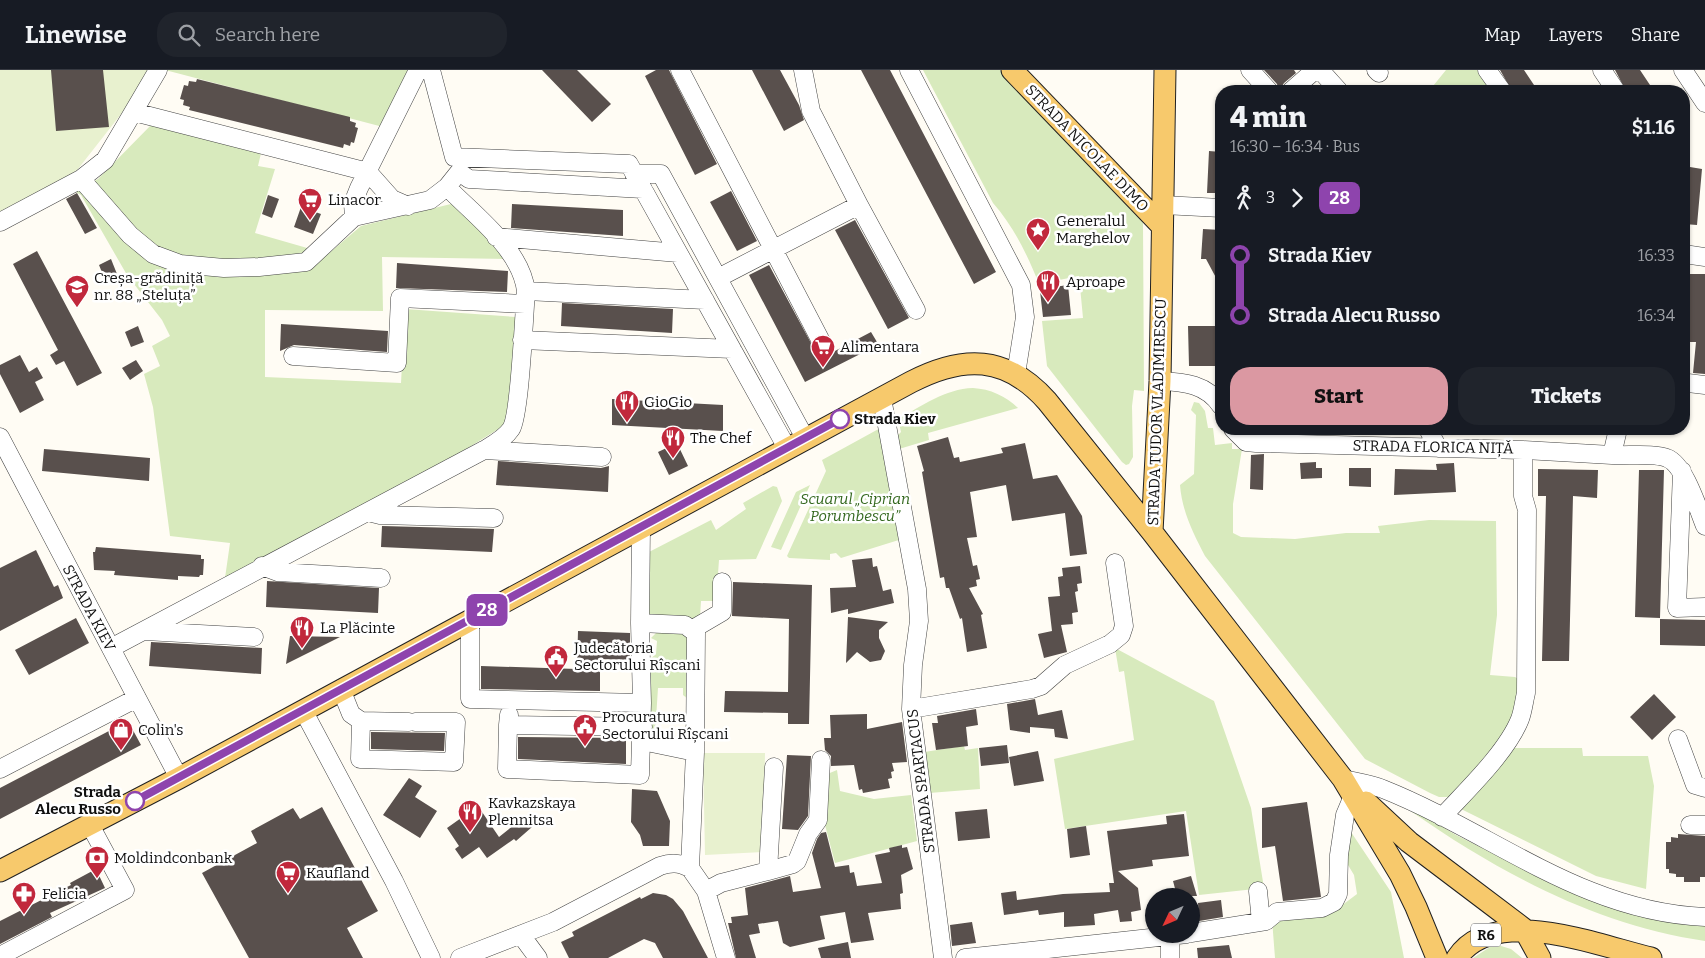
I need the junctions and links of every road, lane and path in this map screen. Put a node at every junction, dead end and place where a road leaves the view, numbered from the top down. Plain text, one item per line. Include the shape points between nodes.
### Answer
1 (158, 70) edge
2 (418, 70) edge
3 (431, 70) edge
4 (680, 70) edge
5 (803, 70) edge
6 (909, 70) edge
7 (1012, 70) edge
8 (1165, 70) edge
9 (1250, 70) edge
10 (1316, 70) edge
11 (1320, 70) edge
12 (1487, 70) edge
13 (1602, 70) edge
14 (1683, 70) edge
15 (1264, 85) edge
16 (1298, 85) edge
17 (1334, 85) edge
18 (1498, 85) edge
19 (1612, 85) edge
20 (1705, 103) edge
21 (134, 112) junction
22 (457, 165) junction
23 (368, 172) junction
24 (81, 179) junction
25 (639, 182) junction
26 (447, 187) junction
27 (859, 205) junction
28 (1163, 205) junction
29 (408, 206) junction
30 (1215, 208) edge
31 (354, 217) junction
32 (0, 222) edge
33 (1162, 226) junction
34 (496, 237) junction
35 (774, 249) junction
36 (678, 253) junction
37 (1690, 255) edge
38 (1705, 257) edge
39 (718, 278) junction
40 (526, 298) junction
41 (704, 300) junction
42 (916, 310) dead end
43 (522, 340) junction
44 (824, 347) dead end
45 (732, 350) junction
46 (294, 356) dead end
47 (1016, 374) junction
48 (1160, 381) junction
49 (1215, 397) edge
50 (882, 398) junction
51 (1239, 435) edge
52 (1431, 435) edge
53 (1617, 435) edge
54 (0, 437) edge
55 (796, 443) junction
56 (1438, 448) junction
57 (484, 450) junction
58 (1523, 450) junction
59 (1612, 455) junction
60 (602, 457) dead end
61 (1682, 471) junction
62 (368, 512) junction
63 (494, 518) dead end
64 (1705, 526) edge
65 (641, 527) junction
66 (1152, 532) junction
67 (1115, 563) dead end
68 (262, 566) junction
69 (381, 578) dead end
70 (722, 582) dead end
71 (1705, 607) edge
72 (470, 619) junction
73 (640, 623) junction
74 (693, 629) junction
75 (144, 630) junction
76 (254, 637) dead end
77 (111, 648) junction
78 (341, 690) junction
79 (137, 698) junction
80 (510, 702) junction
81 (642, 703) junction
82 (911, 709) junction
83 (303, 710) junction
84 (361, 721) junction
85 (508, 725) junction
86 (642, 734) junction
87 (1678, 739) dead end
88 (695, 752) junction
89 (821, 760) dead end
90 (774, 767) dead end
91 (0, 769) edge
92 (179, 778) junction
93 (1348, 788) junction
94 (1705, 788) edge
95 (1442, 817) junction
96 (90, 825) junction
97 (690, 868) junction
98 (0, 871) edge
99 (768, 871) junction
100 (706, 891) junction
101 (1258, 891) dead end
102 (1705, 917) edge
103 (1261, 922) junction
104 (1524, 929) junction
105 (1200, 932) edge
106 (520, 936) junction
107 (1145, 939) edge
108 (1170, 943) edge
109 (0, 956) edge
110 (431, 958) edge
111 (460, 958) edge
112 (538, 958) edge
113 (726, 958) edge
114 (943, 958) edge
115 (965, 958) edge
116 (1170, 958) edge
117 (1437, 958) edge
118 (1457, 958) edge
119 (1540, 958) edge
120 (1651, 958) edge

1 - 21 street
2 - 23 street
3 - 22 street
4 - 35 street
5 - 27 street via 811,111
6 - 47 street via 1021,285 1025,317
7 - 33 main road, STRADA NICOLAE DIMO
8 - 28 main road, STRADA TUDOR VLADIMIRESCU
9 - 15 street
10 - 16 street
11 - 17 street
12 - 18 street
13 - 19 street
14 - 20 street
21 - 23 street
21 - 24 street via 105,160
22 - 25 street via 468,179
22 - 25 street via 629,164
22 - 26 street
23 - 29 street via 392,199
23 - 31 street via 353,203
24 - 31 street via 142,246 166,260 197,267 259,267 306,262
24 - 32 street
25 - 36 street
25 - 39 street via 661,174
26 - 29 street via 430,200
26 - 34 street
27 - 35 street
27 - 42 street
28 - 30 street
28 - 33 main road, STRADA TUDOR VLADIMIRESCU
29 - 31 street
33 - 48 main road, STRADA TUDOR VLADIMIRESCU
34 - 36 street
34 - 40 street via 520,268
35 - 39 street
35 - 44 street
36 - 41 street
37 - 38 street
39 - 55 street
40 - 41 street
40 - 43 street
40 - 46 street via 400,298 397,363
41 - 45 street
43 - 45 street
43 - 57 street via 516,418 512,428
45 - 55 street
47 - 50 main road via 992,365 960,363 934,370
47 - 66 main road via 1041,394
48 - 49 street via 1201,387
48 - 66 main road, STRADA TUDOR VLADIMIRESCU
50 - 55 main road
50 - 82 street, STRADA SPARTACUS via 917,589 919,621
51 - 56 street, STRADA FLORICA NIȚĂ via 1246,442
52 - 56 street
53 - 59 street
54 - 77 street, STRADA KIEV
55 - 65 main road
56 - 58 street, STRADA FLORICA NIȚĂ
57 - 60 street
57 - 62 street
58 - 59 street, STRADA FLORICA NIȚĂ
58 - 95 street via 1523,496 1527,510 1526,693 1520,719 1509,740
59 - 61 street, STRADA FLORICA NIȚĂ via 1667,457
61 - 64 street
61 - 71 street via 1677,608
62 - 63 street
62 - 68 street
65 - 72 main road
65 - 73 street
66 - 93 main road, STRADA TUDOR VLADIMIRESCU
67 - 82 street via 1124,626 1117,640 1065,665 1041,686
68 - 69 street via 278,572
68 - 75 street
70 - 74 street via 722,612
72 - 78 main road
72 - 80 street via 470,699
73 - 74 street via 680,624
73 - 81 street
74 - 88 street via 697,638
75 - 76 street
75 - 77 street
77 - 79 street, STRADA KIEV
78 - 83 main road
78 - 84 street via 351,714
79 - 91 street
79 - 92 street, STRADA KIEV
80 - 81 street
80 - 85 street
81 - 86 street
82 - 114 street, STRADA SPARTACUS
83 - 92 main road
83 - 110 street
84 - 84 street via 360,759 454,762 456,722
85 - 86 street
85 - 86 street via 507,770 640,775
86 - 88 street
87 - 94 street via 1691,779 1695,785
88 - 97 street
89 - 99 street via 818,820 808,834 797,861
90 - 99 street
92 - 96 main road
93 - 95 street via 1382,788
93 - 103 street via 1336,899 1322,908 1278,912
93 - 104 main road, STRADA TUDOR VLADIMIRESCU via 1409,842
93 - 117 main road, STRADA TUDOR VLADIMIRESCU via 1400,874
95 - 102 street via 1560,878 1612,900 1655,912
96 - 98 main road
96 - 109 street via 125,890
97 - 100 street
97 - 106 street via 680,863 660,866
99 - 100 street via 721,883
100 - 113 street
101 - 103 street
103 - 105 street
104 - 118 main road, R6 via 1484,935 1468,945
104 - 119 main road
104 - 120 main road, R6
106 - 111 street
106 - 112 street
107 - 115 street
108 - 116 street

